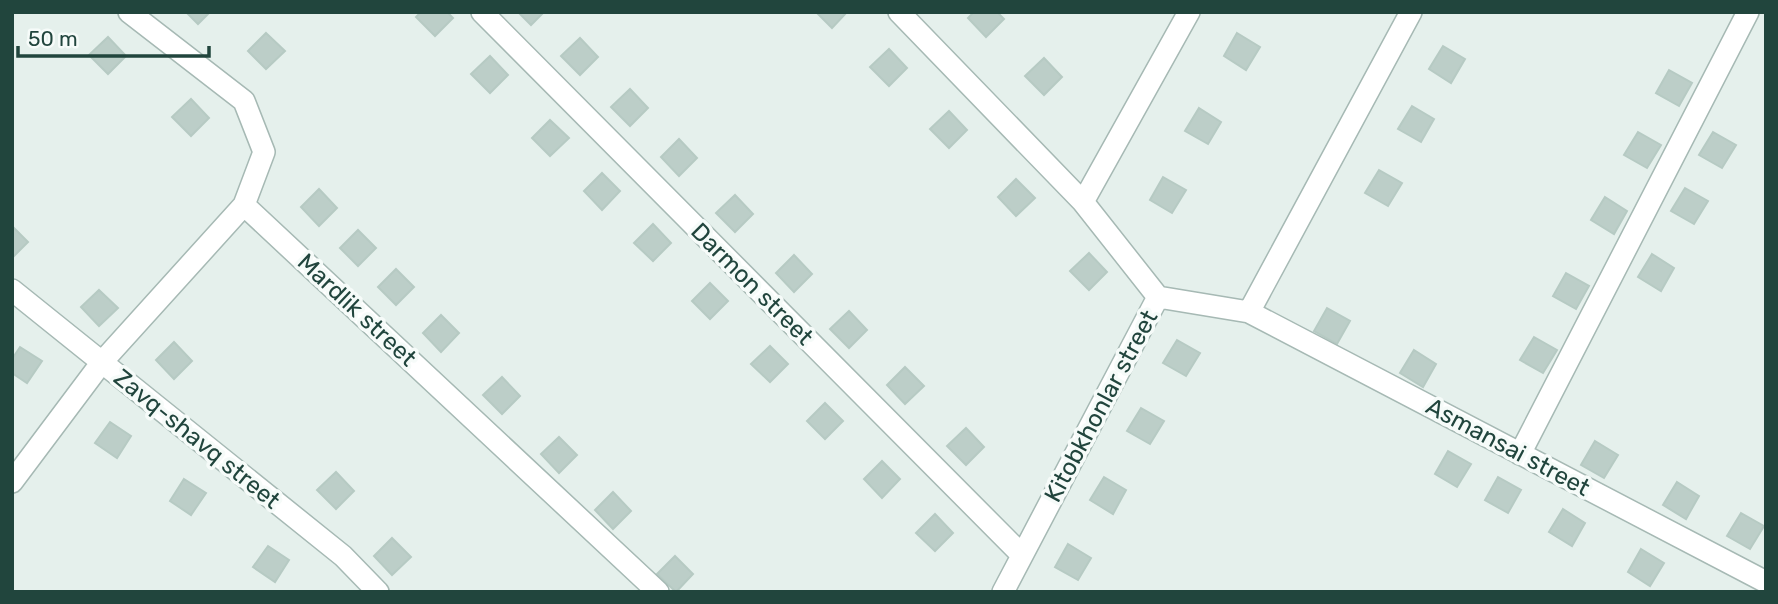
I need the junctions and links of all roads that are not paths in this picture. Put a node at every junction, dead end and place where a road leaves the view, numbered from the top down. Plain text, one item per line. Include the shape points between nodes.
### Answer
1 (129, 12) edge
2 (482, 12) edge
3 (899, 12) edge
4 (1189, 12) edge
5 (1411, 12) edge
6 (1748, 12) edge
7 (1083, 202) junction
8 (244, 205) junction
9 (12, 290) edge
10 (1158, 297) junction
11 (1250, 312) junction
12 (102, 362) junction
13 (1520, 454) junction
14 (12, 482) edge
15 (1022, 555) junction
16 (1766, 582) edge
17 (378, 592) edge
18 (658, 592) edge
19 (1003, 592) edge

1 - 8 street via 244,101 264,152
2 - 15 street, Darmon street
3 - 7 street, Kitobkhonlar street
4 - 7 street
5 - 11 street
6 - 13 street
7 - 10 street, Kitobkhonlar street
8 - 12 street
8 - 18 street, Mardlik street
9 - 12 street, Zavq-shavq street
10 - 11 street, Asmansai street
10 - 15 street, Kitobkhonlar street
11 - 13 street, Asmansai street
12 - 14 street
12 - 17 street, Zavq-shavq street via 343,556
13 - 16 street, Asmansai street
15 - 19 street, Kitobkhonlar street

